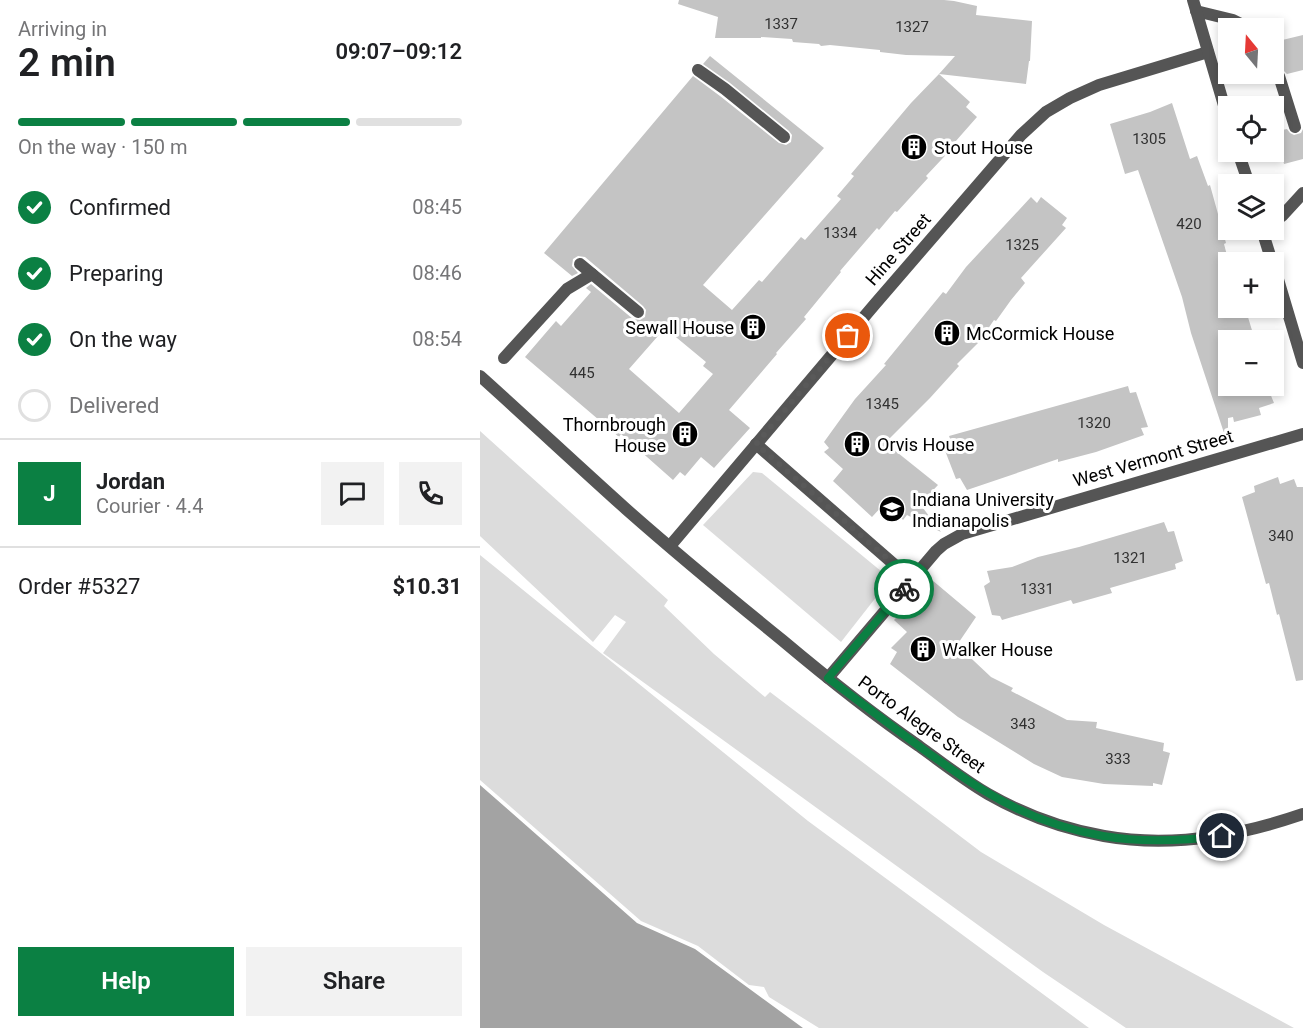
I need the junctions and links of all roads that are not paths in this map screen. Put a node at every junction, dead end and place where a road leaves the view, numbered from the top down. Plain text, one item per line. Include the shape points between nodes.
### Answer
1 (1195, 6) edge
2 (1228, 18) edge
3 (1208, 51) junction
4 (698, 70) dead end
5 (1282, 84) edge
6 (1221, 96) edge
7 (1295, 127) dead end
8 (784, 137) dead end
9 (1303, 193) edge
10 (1284, 214) edge
11 (580, 264) dead end
12 (592, 274) junction
13 (1284, 300) edge
14 (638, 312) dead end
15 (504, 358) dead end
16 (1303, 363) edge
17 (480, 376) edge
18 (1303, 434) edge
19 (756, 444) junction
20 (670, 546) junction
21 (912, 580) junction
22 (828, 678) junction
23 (1303, 814) edge

1 - 2 street
1 - 3 street
3 - 6 street
3 - 19 street, Hine Street via 1099,86 1057,105 1035,121
4 - 8 street
5 - 7 street
9 - 10 street
11 - 12 street
12 - 14 street
12 - 15 street via 567,289
13 - 16 street
17 - 20 street, Porto Alegre Street
18 - 21 street, West Vermont Street via 962,534 936,551
19 - 20 street, Hine Street
19 - 21 street
20 - 22 street, Porto Alegre Street
21 - 22 street, West Vermont Street
22 - 23 street, Porto Alegre Street via 987,793 1029,815 1076,830 1130,840 1185,840 1222,836

